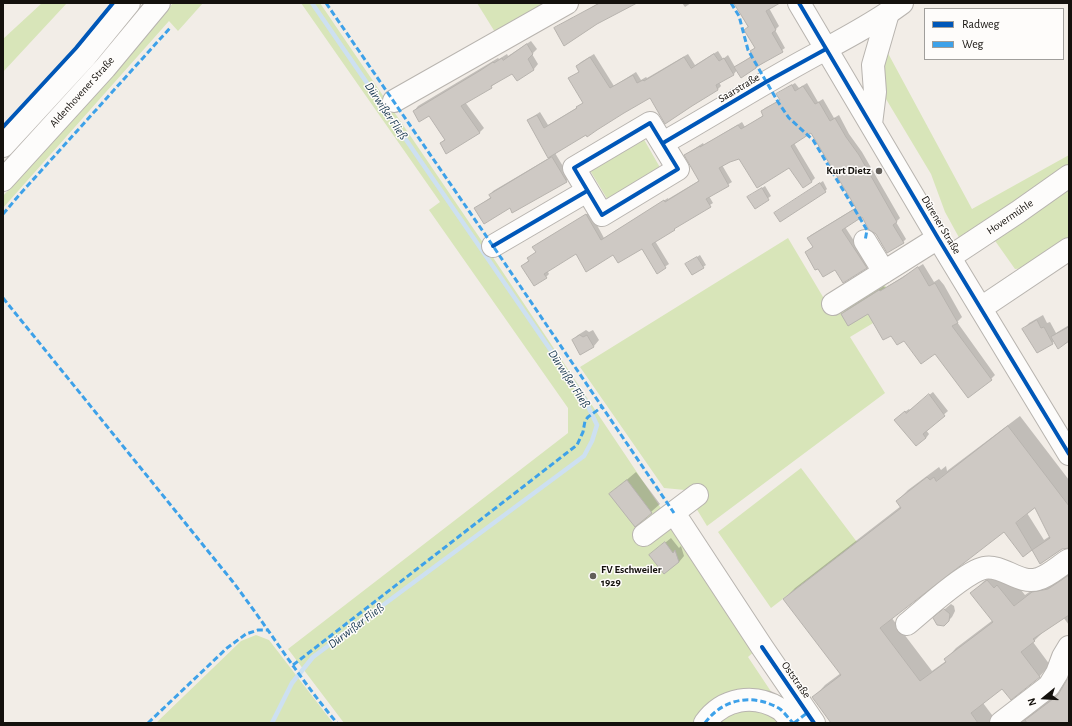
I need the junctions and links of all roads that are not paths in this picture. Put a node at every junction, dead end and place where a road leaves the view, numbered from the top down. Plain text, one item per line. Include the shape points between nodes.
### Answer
1 (129, 3) edge
2 (159, 3) edge
3 (567, 3) edge
4 (799, 3) edge
5 (895, 8) edge
6 (826, 49) junction
7 (394, 101) dead end
8 (871, 124) junction
9 (663, 143) junction
10 (3, 146) edge
11 (1069, 176) edge
12 (3, 180) edge
13 (587, 191) junction
14 (938, 238) junction
15 (866, 241) dead end
16 (493, 246) dead end
17 (1069, 249) edge
18 (950, 257) junction
19 (884, 272) junction
20 (833, 304) dead end
21 (981, 308) junction
22 (1069, 454) edge
23 (698, 495) dead end
24 (674, 513) junction
25 (644, 535) dead end
26 (1069, 560) edge
27 (907, 624) dead end
28 (1069, 647) edge
29 (802, 720) edge
30 (705, 723) edge
31 (1001, 723) edge

1 - 10 main road, Aldenhovener Straße via 85,57
2 - 12 main road, Aldenhovener Straße via 105,68
3 - 7 main road
4 - 6 main road, Dürener Straße
5 - 6 main road, Saarstraße
5 - 8 main road via 873,65 875,92
6 - 8 main road, Dürener Straße
6 - 9 main road, Saarstraße
8 - 14 main road, Dürener Straße
9 - 13 main road via 650,123 574,168
9 - 13 main road via 678,169 602,215
11 - 18 main road, Hovermühle
13 - 16 main road
14 - 18 main road, Dürener Straße
14 - 19 main road
15 - 19 main road
17 - 21 main road
18 - 21 main road, Dürener Straße
19 - 20 main road
21 - 22 main road, Dürener Straße
23 - 24 main road
24 - 25 main road
24 - 29 main road, Oststraße via 762,648
26 - 27 main road via 1043,577 1030,581 998,569 984,568 957,583
28 - 31 main road via 1049,686
29 - 30 main road via 760,701 742,700 727,704 710,715

